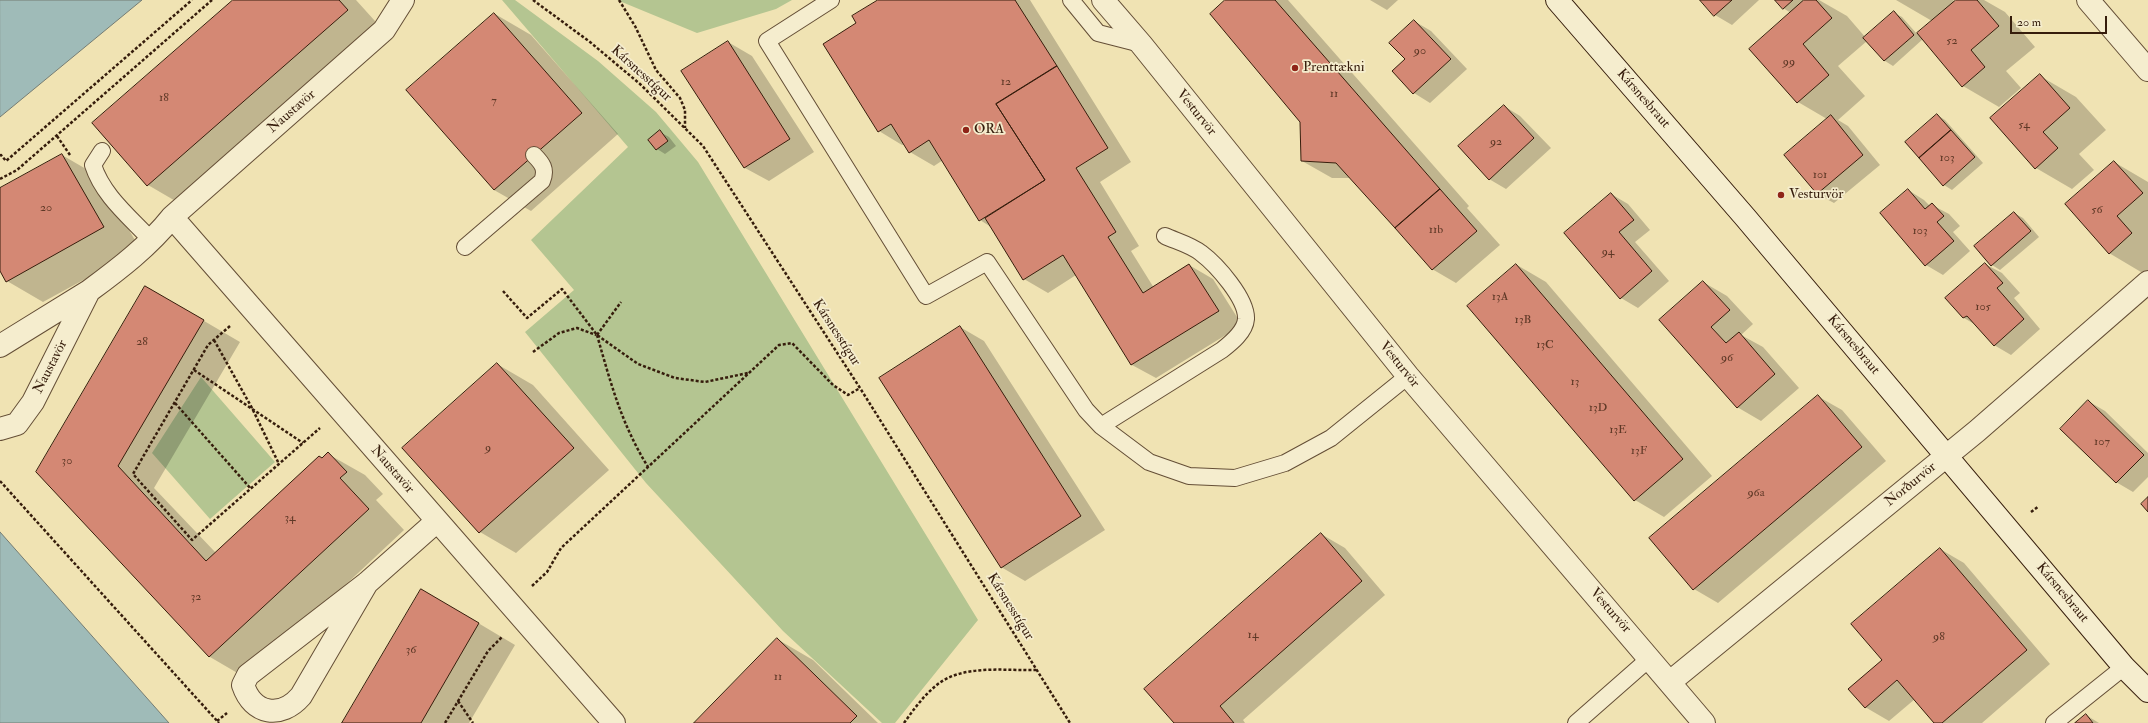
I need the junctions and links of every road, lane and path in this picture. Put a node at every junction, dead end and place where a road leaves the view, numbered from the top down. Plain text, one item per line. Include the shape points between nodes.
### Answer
1 (192, 0) edge
2 (212, 0) edge
3 (403, 0) edge
4 (533, 0) edge
5 (619, 0) edge
6 (831, 0) edge
7 (1071, 0) edge
8 (1103, 0) edge
9 (1557, 0) edge
10 (2088, 0) edge
11 (1141, 44) junction
12 (2148, 70) edge
13 (685, 128) junction
14 (102, 151) dead end
15 (534, 155) dead end
16 (0, 156) edge
17 (0, 179) edge
18 (172, 217) junction
19 (1165, 236) dead end
20 (151, 240) junction
21 (465, 247) dead end
22 (2148, 282) edge
23 (89, 291) junction
24 (503, 291) dead end
25 (621, 302) dead end
26 (250, 308) junction
27 (597, 335) junction
28 (214, 340) junction
29 (0, 346) edge
30 (533, 352) dead end
31 (194, 370) junction
32 (749, 372) junction
33 (1408, 376) junction
34 (860, 388) junction
35 (174, 403) junction
36 (252, 408) junction
37 (340, 410) junction
38 (1101, 426) junction
39 (0, 429) edge
40 (303, 443) junction
41 (1947, 456) junction
42 (279, 464) junction
43 (648, 467) junction
44 (0, 481) edge
45 (251, 489) junction
46 (437, 521) junction
47 (367, 583) junction
48 (517, 612) junction
49 (1650, 658) junction
50 (2124, 667) junction
51 (1037, 670) junction
52 (1670, 682) junction
53 (2148, 691) edge
54 (458, 701) junction
55 (219, 723) edge
56 (446, 723) edge
57 (473, 723) edge
58 (614, 723) edge
59 (904, 723) edge
60 (1070, 723) edge
61 (1576, 723) edge
62 (1704, 723) edge
63 (2054, 723) edge

1 - 16 path via 6,161
2 - 17 path via 23,165
3 - 18 street, Naustavör via 384,30
4 - 13 path, Kársnesstígur via 640,84
5 - 13 path via 656,70 680,98 685,110
6 - 38 lane via 767,41 926,296 987,262 1086,410
7 - 11 lane via 1098,32
8 - 11 street, Vesturvör
9 - 41 street, Kársnesbraut
10 - 12 street
11 - 33 street, Vesturvör
13 - 34 path, Kársnesstígur via 703,146
14 - 20 lane via 93,165 98,180
15 - 21 lane via 545,170 542,181
18 - 20 street, Naustavör
18 - 26 street, Naustavör
19 - 38 lane via 1201,252 1227,280 1244,304 1246,321 1237,338 1222,350
20 - 23 street, Naustavör via 127,263
22 - 41 street, Norðurvör
23 - 29 street, Naustavör
23 - 39 street, Naustavör via 33,402 17,424
24 - 27 path via 527,318 562,289
25 - 27 path
26 - 28 path
26 - 37 street, Naustavör
27 - 30 path via 577,328 559,333
27 - 32 path via 638,364 674,378 705,382
27 - 43 path via 613,394 632,440
28 - 31 path via 208,345
28 - 36 path
31 - 35 path
31 - 36 path
32 - 34 path via 779,344 792,343 848,395
32 - 43 path
33 - 38 lane via 1331,438 1285,463 1235,478 1189,476 1149,462
33 - 49 street, Vesturvör
34 - 51 path, Kársnesstígur
35 - 45 path
35 - 45 path via 133,474 192,540
36 - 40 path
36 - 42 path
37 - 40 path
37 - 46 street, Naustavör
40 - 42 path
41 - 50 street, Kársnesbraut
41 - 52 street, Norðurvör
42 - 45 path
43 - 48 path via 561,548 547,572
44 - 55 path
46 - 47 street
46 - 48 street, Naustavör
47 - 47 street via 248,675 243,685 247,696 254,704 274,711 294,704
48 - 54 path via 488,651
48 - 58 street, Naustavör
49 - 52 street, Vesturvör
49 - 61 lane
50 - 53 street, Kársnesbraut
50 - 63 lane
51 - 59 path via 960,674 939,683
51 - 60 path, Kársnesstígur
52 - 62 street, Vesturvör
54 - 56 path
54 - 57 path

